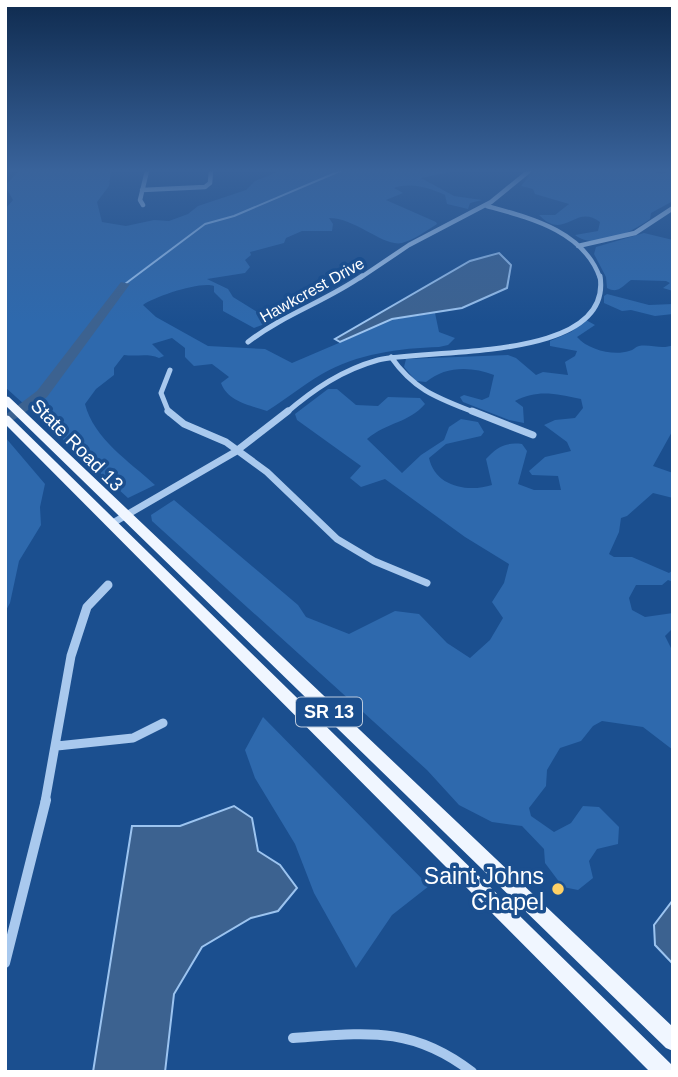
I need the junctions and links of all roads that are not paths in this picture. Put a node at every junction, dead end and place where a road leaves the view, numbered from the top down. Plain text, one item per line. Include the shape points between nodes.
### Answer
1 (456, 221) edge
2 (533, 221) edge
3 (653, 221) edge
4 (578, 246) junction
5 (248, 342) dead end
6 (391, 357) junction
7 (170, 370) dead end
8 (9, 402) edge
9 (5, 418) edge
10 (533, 435) dead end
11 (238, 451) junction
12 (118, 520) junction
13 (427, 583) dead end
14 (108, 585) dead end
15 (163, 723) dead end
16 (57, 746) junction
17 (499, 875) junction
18 (482, 891) junction
19 (5, 964) edge
20 (293, 1038) dead end
21 (673, 1041) edge
22 (472, 1072) edge
23 (665, 1072) edge

1 - 5 street, Hawkcrest Drive
2 - 4 street
3 - 4 street via 635,233
4 - 6 street via 596,267 600,294 587,315 565,331 506,349
6 - 10 street via 406,377 428,394
6 - 11 street via 353,368 322,384
7 - 11 street via 161,393 169,413
8 - 12 main road, State Road 13 / SR 13
9 - 12 main road, State Road 13 / SR 13
11 - 12 street
11 - 13 street via 267,472 337,539 374,561
12 - 17 main road, SR 13
12 - 18 main road, SR 13
14 - 16 street via 87,607 71,656
15 - 16 street via 133,738
16 - 19 street
17 - 18 main road
17 - 21 main road, SR 13
18 - 23 main road, SR 13
20 - 22 street via 387,1032 439,1047

